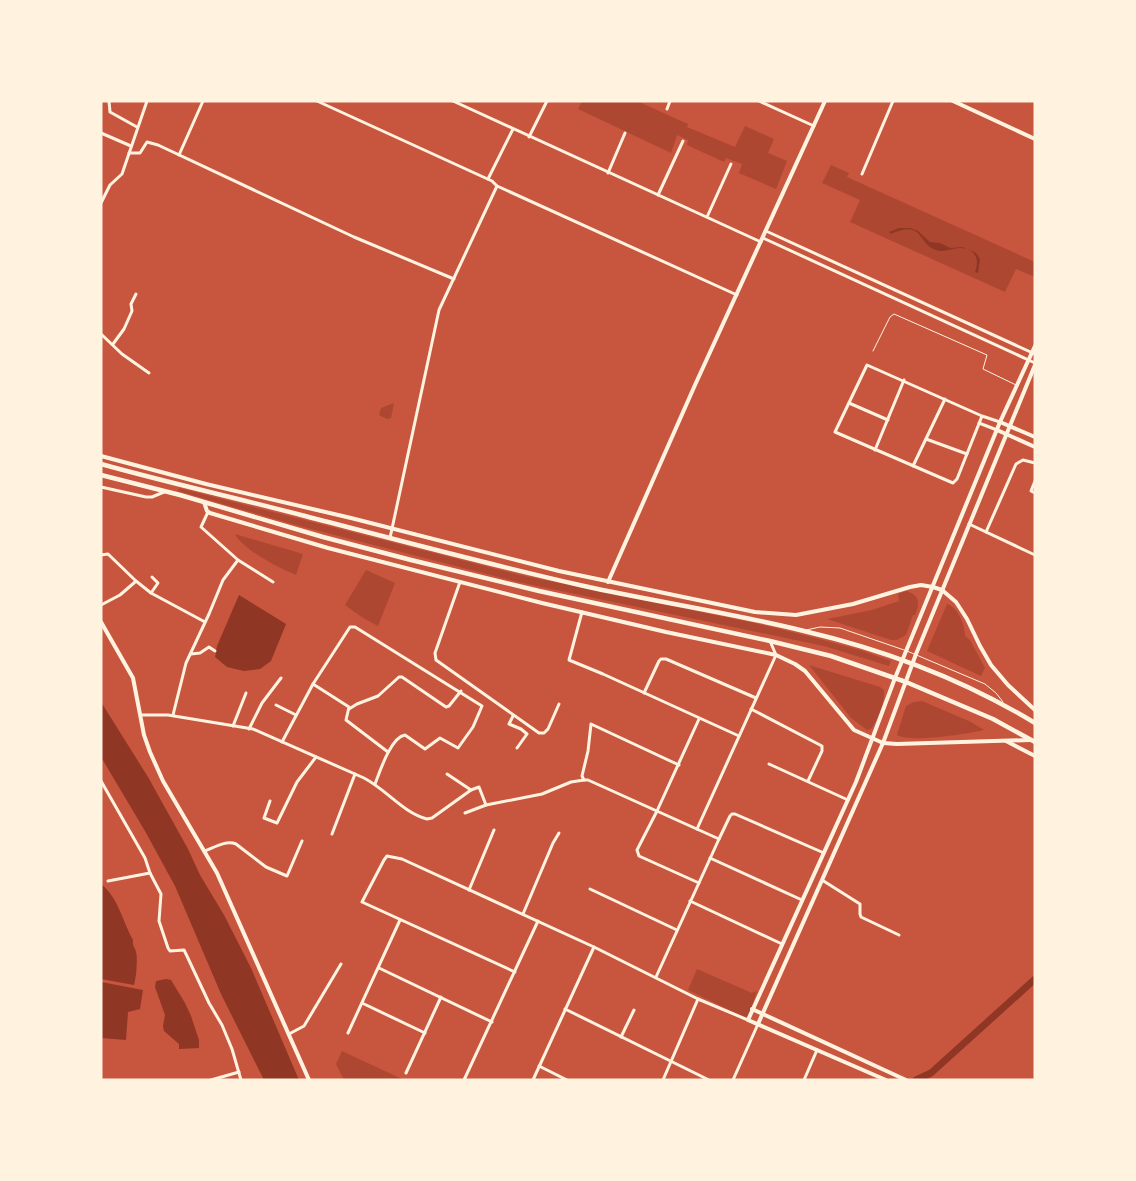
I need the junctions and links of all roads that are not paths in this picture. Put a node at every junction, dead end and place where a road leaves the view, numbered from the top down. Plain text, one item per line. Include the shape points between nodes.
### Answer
1 (109, 101) edge
2 (147, 101) edge
3 (203, 101) edge
4 (317, 101) edge
5 (454, 101) edge
6 (547, 101) edge
7 (670, 101) edge
8 (759, 101) edge
9 (825, 101) edge
10 (892, 101) edge
11 (953, 101) edge
12 (667, 109) dead end
13 (814, 126) junction
14 (137, 127) junction
15 (513, 129) junction
16 (101, 133) edge
17 (625, 133) dead end
18 (529, 137) junction
19 (1035, 139) edge
20 (683, 141) dead end
21 (131, 146) junction
22 (129, 153) junction
23 (179, 155) junction
24 (731, 164) dead end
25 (608, 173) junction
26 (862, 174) dead end
27 (488, 179) junction
28 (497, 186) junction
29 (658, 195) junction
30 (101, 203) edge
31 (707, 217) junction
32 (766, 231) junction
33 (762, 240) junction
34 (454, 278) junction
35 (136, 294) dead end
36 (737, 295) junction
37 (101, 334) edge
38 (113, 344) junction
39 (1035, 346) edge
40 (873, 351) dead end
41 (1033, 354) edge
42 (1028, 360) junction
43 (1035, 364) edge
44 (149, 373) dead end
45 (904, 380) junction
46 (1016, 385) junction
47 (945, 399) junction
48 (848, 403) junction
49 (982, 416) junction
50 (888, 420) junction
51 (1000, 422) junction
52 (979, 423) junction
53 (1009, 425) junction
54 (997, 430) junction
55 (1006, 432) junction
56 (1035, 437) edge
57 (926, 439) junction
58 (1035, 446) edge
59 (876, 450) junction
60 (967, 454) junction
61 (101, 456) edge
62 (1035, 463) edge
63 (101, 464) edge
64 (913, 466) junction
65 (101, 475) edge
66 (1035, 480) edge
67 (101, 487) edge
68 (164, 491) junction
69 (1035, 493) edge
70 (204, 502) junction
71 (208, 512) junction
72 (969, 524) junction
73 (391, 528) junction
74 (986, 532) junction
75 (390, 538) junction
76 (101, 555) edge
77 (1035, 555) edge
78 (238, 560) junction
79 (152, 577) dead end
80 (136, 581) junction
81 (273, 582) dead end
82 (460, 582) junction
83 (608, 582) junction
84 (933, 587) junction
85 (942, 590) junction
86 (151, 593) junction
87 (101, 605) edge
88 (582, 611) junction
89 (101, 622) edge
90 (205, 622) junction
91 (803, 630) junction
92 (770, 641) junction
93 (907, 650) junction
94 (215, 651) dead end
95 (191, 654) junction
96 (916, 654) junction
97 (776, 655) junction
98 (902, 660) junction
99 (912, 664) junction
100 (281, 678) dead end
101 (895, 678) junction
102 (906, 682) junction
103 (314, 684) junction
104 (461, 691) junction
105 (246, 693) dead end
106 (644, 693) junction
107 (756, 698) junction
108 (559, 704) dead end
109 (1003, 704) junction
110 (276, 706) dead end
111 (349, 709) junction
112 (751, 709) junction
113 (1035, 710) edge
114 (172, 715) junction
115 (296, 715) junction
116 (141, 716) junction
117 (512, 718) junction
118 (699, 719) junction
119 (1035, 722) edge
120 (233, 726) junction
121 (250, 729) junction
122 (739, 736) junction
123 (873, 739) junction
124 (1005, 740) junction
125 (1033, 741) edge
126 (282, 742) junction
127 (883, 742) junction
128 (517, 748) dead end
129 (388, 752) junction
130 (1035, 756) edge
131 (316, 757) junction
132 (769, 764) dead end
133 (678, 765) junction
134 (355, 774) junction
135 (447, 774) dead end
136 (584, 780) junction
137 (808, 781) junction
138 (101, 782) edge
139 (375, 784) junction
140 (471, 790) junction
141 (848, 800) junction
142 (270, 801) dead end
143 (486, 805) junction
144 (657, 811) junction
145 (465, 813) dead end
146 (697, 829) junction
147 (494, 830) dead end
148 (559, 833) dead end
149 (332, 834) dead end
150 (719, 839) junction
151 (302, 841) dead end
152 (205, 851) junction
153 (824, 853) junction
154 (710, 858) junction
155 (150, 873) junction
156 (822, 880) junction
157 (108, 881) dead end
158 (699, 883) junction
159 (590, 889) dead end
160 (469, 890) junction
161 (802, 900) junction
162 (690, 901) junction
163 (523, 914) junction
164 (400, 920) junction
165 (538, 921) junction
166 (677, 930) junction
167 (899, 935) dead end
168 (782, 944) junction
169 (594, 947) junction
170 (341, 964) dead end
171 (379, 968) junction
172 (514, 972) junction
173 (656, 977) junction
174 (441, 997) junction
175 (698, 999) junction
176 (362, 1003) junction
177 (565, 1009) junction
178 (752, 1009) junction
179 (634, 1010) dead end
180 (762, 1014) junction
181 (748, 1020) junction
182 (492, 1022) junction
183 (758, 1024) junction
184 (425, 1033) junction
185 (289, 1034) junction
186 (348, 1034) dead end
187 (621, 1037) junction
188 (818, 1049) junction
189 (671, 1062) junction
190 (539, 1066) junction
191 (239, 1072) junction
192 (406, 1073) dead end
193 (211, 1080) edge
194 (241, 1080) edge
195 (309, 1080) edge
196 (464, 1080) edge
197 (533, 1080) edge
198 (567, 1080) edge
199 (663, 1080) edge
200 (709, 1080) edge
201 (734, 1080) edge
202 (804, 1080) edge
203 (886, 1080) edge
204 (906, 1080) edge

1 - 14 street via 110,112
2 - 14 street
3 - 23 street
4 - 27 street
5 - 15 street
6 - 18 street
7 - 12 street
8 - 13 street
9 - 13 street
10 - 26 street
11 - 19 street
13 - 32 street
14 - 21 street
15 - 18 street
15 - 27 street
16 - 21 street
17 - 25 street
18 - 25 street
20 - 29 street
21 - 22 street
22 - 23 street via 139,154 150,142
22 - 30 street via 122,174 110,185
23 - 34 street via 354,237
24 - 31 street
25 - 29 street
27 - 28 street
28 - 34 street
28 - 36 street
29 - 31 street
31 - 33 street
32 - 33 street
32 - 41 street
33 - 36 street
33 - 42 street
34 - 73 street via 439,310
35 - 38 street via 124,329
36 - 83 street
37 - 38 street
38 - 44 street
39 - 41 street
40 - 46 lane via 894,314 986,356 983,369
41 - 42 street
42 - 43 street
42 - 46 street
43 - 53 street
45 - 47 street
45 - 48 street via 867,365
45 - 50 street
46 - 51 street
47 - 49 street
47 - 57 street
48 - 50 street
48 - 59 street via 834,432
49 - 51 street
49 - 52 street
50 - 59 street
51 - 53 street
51 - 54 street
52 - 54 street
52 - 60 street
53 - 55 street
53 - 56 street
54 - 55 street
54 - 84 street
55 - 58 street
55 - 72 street
57 - 60 street
57 - 64 street
59 - 64 street
60 - 64 street via 953,483
61 - 73 street
62 - 74 street via 1023,460 1016,464
63 - 75 main road
65 - 68 main road
66 - 69 street via 1031,491
67 - 68 street via 152,497
68 - 70 main road
70 - 71 street
70 - 92 main road via 420,562
71 - 78 street via 201,527
71 - 82 street
72 - 74 street
72 - 85 street
73 - 75 street
73 - 83 street
74 - 77 street
75 - 91 main road via 575,584
76 - 80 street via 108,554
78 - 81 street
78 - 90 street via 223,580
79 - 86 street via 158,583
80 - 86 street
80 - 87 street
82 - 88 street
82 - 117 street via 435,653 436,660
83 - 84 street via 755,612 796,615 853,604 910,587
84 - 85 street
84 - 93 street
85 - 96 street
85 - 113 street via 962,611 985,657 998,675
86 - 90 street
88 - 97 street
88 - 106 street via 569,660
89 - 116 street via 133,678
90 - 95 street
91 - 93 lane via 840,628
91 - 98 main road
92 - 97 street
92 - 101 main road via 832,656
93 - 96 lane
93 - 98 street
94 - 95 street via 209,647
95 - 114 street
96 - 99 street
96 - 109 lane via 986,684
97 - 107 street
97 - 123 street via 805,671 854,730
98 - 99 main road
98 - 101 street
99 - 102 street
99 - 109 main road
100 - 121 street via 262,703
101 - 102 main road
101 - 123 street
102 - 125 main road
102 - 127 street
103 - 104 street via 353,626
103 - 111 street
103 - 115 street
104 - 111 street via 446,707 399,677 378,696
104 - 129 street via 482,706 460,747 440,738 425,749 403,735
105 - 120 street
106 - 107 street via 659,661 666,659
106 - 118 street
107 - 112 street
108 - 117 street via 544,733
109 - 119 main road
110 - 115 street
111 - 129 street via 346,720
112 - 122 street
112 - 137 street via 822,746
114 - 116 street
114 - 120 street
115 - 126 street
116 - 152 street via 144,735 163,781
117 - 128 street via 510,724 527,734
118 - 122 street
118 - 133 street
120 - 121 street
121 - 126 street
122 - 146 street
123 - 127 street
123 - 141 street
124 - 125 street
124 - 127 street
124 - 130 street
126 - 131 street
127 - 156 street
129 - 139 street
131 - 134 street
131 - 142 street via 297,782 277,823 264,818
132 - 137 street
133 - 136 street via 591,724
133 - 144 street
134 - 139 street
134 - 149 street
135 - 140 street
136 - 143 street via 542,794
136 - 144 street
137 - 141 street
138 - 155 street via 145,858
139 - 140 street via 407,810 427,819
140 - 143 street via 479,787
141 - 153 street
143 - 145 street
144 - 146 street
144 - 158 street via 637,854
146 - 150 street
147 - 160 street
148 - 163 street
150 - 153 street via 730,816 735,814
150 - 154 street
151 - 152 street via 287,876 266,868 236,844 226,843
152 - 185 street
153 - 161 street
154 - 158 street
154 - 161 street
155 - 157 street
155 - 191 street via 161,894 159,921 168,948 170,951 184,950 222,1025
156 - 167 street via 860,904 861,917
156 - 180 street
158 - 162 street
159 - 166 street
160 - 163 street
160 - 164 street via 402,859 388,856 362,902
161 - 168 street
162 - 166 street
162 - 168 street
163 - 165 street
164 - 171 street
164 - 172 street
165 - 169 street
165 - 172 street
166 - 173 street
168 - 178 street
169 - 173 street
169 - 177 street
170 - 185 street via 304,1026
171 - 174 street
171 - 176 street
172 - 182 street
173 - 175 street
174 - 182 street
174 - 184 street
175 - 181 street
175 - 189 street
176 - 184 street
176 - 186 street
177 - 187 street
177 - 190 street
178 - 180 street
178 - 181 street
179 - 187 street
180 - 183 street
180 - 204 street
181 - 183 street
182 - 196 street
183 - 188 street
183 - 201 street
184 - 192 street
185 - 195 street
187 - 189 street
188 - 202 street
188 - 203 street
189 - 199 street
189 - 200 street
190 - 197 street
190 - 198 street
191 - 193 street
191 - 194 street

